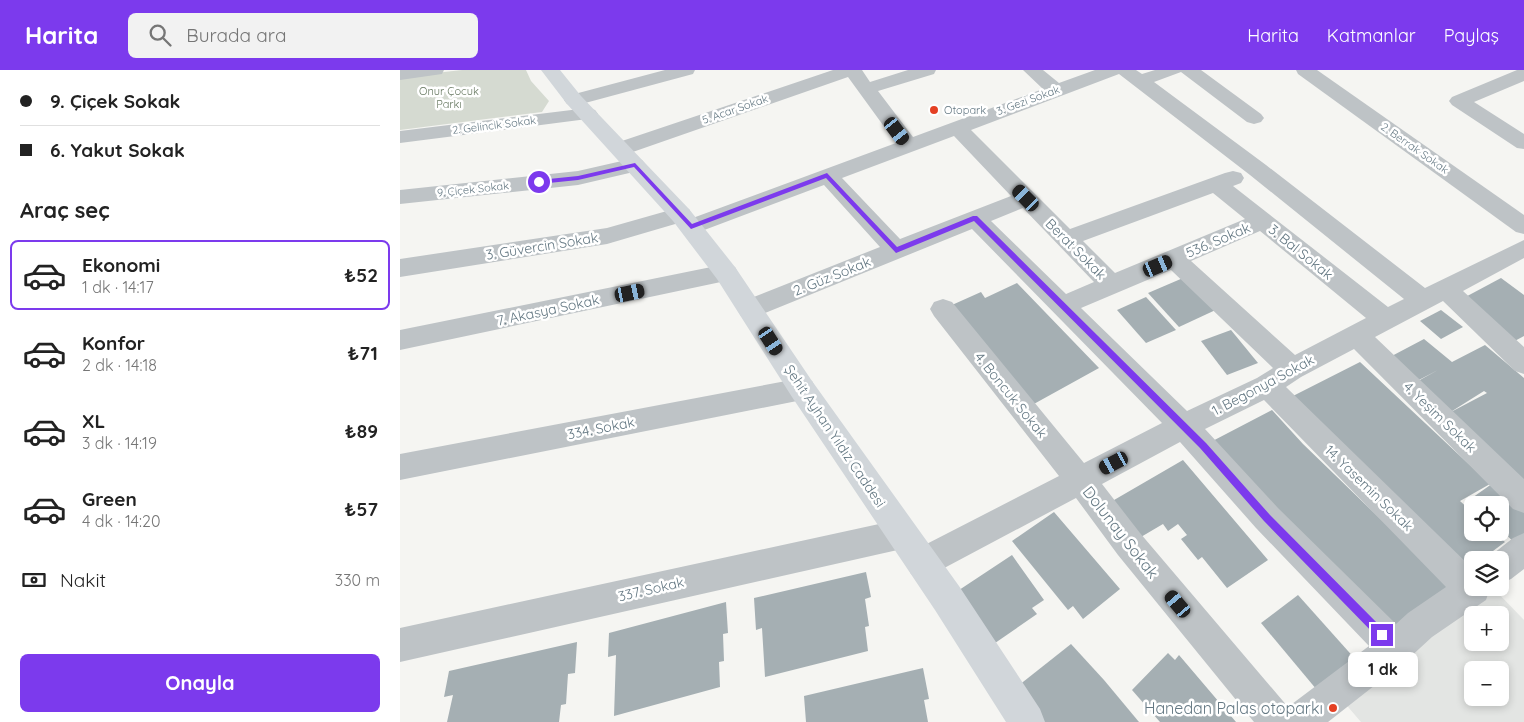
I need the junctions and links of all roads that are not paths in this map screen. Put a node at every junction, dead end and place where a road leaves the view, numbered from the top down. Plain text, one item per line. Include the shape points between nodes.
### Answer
1 (435, 70) edge
2 (550, 70) edge
3 (686, 70) edge
4 (851, 70) edge
5 (927, 70) edge
6 (1032, 70) edge
7 (1112, 70) edge
8 (1173, 70) edge
9 (1190, 70) edge
10 (1305, 70) edge
11 (400, 74) edge
12 (1524, 74) edge
13 (1132, 75) edge
14 (866, 89) junction
15 (1055, 90) junction
16 (581, 107) junction
17 (1254, 118) dead end
18 (956, 127) junction
19 (401, 138) edge
20 (1524, 143) edge
21 (908, 145) junction
22 (628, 157) junction
23 (1258, 170) junction
24 (827, 176) junction
25 (1216, 184) junction
26 (400, 197) edge
27 (1026, 198) junction
28 (975, 218) junction
29 (686, 221) junction
30 (1263, 221) junction
31 (1524, 226) edge
32 (1066, 238) junction
33 (1524, 248) edge
34 (896, 250) junction
35 (1174, 259) junction
36 (400, 268) edge
37 (726, 274) junction
38 (1112, 285) junction
39 (1435, 295) junction
40 (1062, 306) junction
41 (750, 309) junction
42 (943, 309) dead end
43 (1386, 320) junction
44 (1356, 336) junction
45 (400, 340) edge
46 (1524, 363) edge
47 (1292, 369) junction
48 (1266, 386) junction
49 (802, 389) junction
50 (1182, 427) junction
51 (400, 467) edge
52 (1080, 481) junction
53 (1524, 499) edge
54 (902, 534) junction
55 (1524, 549) edge
56 (1509, 561) edge
57 (922, 563) junction
58 (1464, 580) edge
59 (1464, 594) edge
60 (400, 645) edge
61 (1395, 648) junction
62 (1027, 722) edge
63 (1276, 722) edge
64 (1299, 722) edge

1 - 11 street
2 - 16 main road, Şehit Ayhan Yıldız Caddesi
3 - 16 street, 2. Gelincik Sokak
4 - 14 street
4 - 22 street, 5. Acar Sokak
5 - 14 street
6 - 15 street
7 - 15 street, 3. Gezi Sokak
8 - 13 street
9 - 17 street
10 - 31 street, 2. Berrak Sokak
12 - 20 street via 1459,101
13 - 23 street
14 - 21 street
15 - 18 street, 3. Gezi Sokak
16 - 19 street, 2. Gelincik Sokak
16 - 22 main road, Şehit Ayhan Yıldız Caddesi
18 - 21 street, 3. Gezi Sokak
18 - 27 street, Berat Sokak
21 - 24 street, 3. Gezi Sokak
22 - 26 street, 9. Çiçek Sokak via 578,178
22 - 29 main road, Şehit Ayhan Yıldız Caddesi
23 - 25 street
23 - 39 street
24 - 29 street, 3. Gezi Sokak
24 - 34 street
25 - 30 street, 3. Bal Sokak
25 - 32 street
27 - 28 street, 2. Güz Sokak
27 - 32 street, Berat Sokak
28 - 34 street, 2. Güz Sokak
28 - 40 street
29 - 36 street, 3. Güvercin Sokak
29 - 37 main road, Şehit Ayhan Yıldız Caddesi
30 - 35 street, 536. Sokak
30 - 43 street, 3. Bal Sokak
32 - 38 street, Berat Sokak
33 - 39 street, 1. Begonya Sokak
34 - 41 street, 2. Güz Sokak
35 - 38 street, 536. Sokak
35 - 47 street
37 - 41 main road, Şehit Ayhan Yıldız Caddesi
37 - 45 street, 7. Akasya Sokak
38 - 40 street, 536. Sokak
39 - 43 street, 1. Begonya Sokak
39 - 46 street
40 - 50 street
41 - 49 main road, Şehit Ayhan Yıldız Caddesi
42 - 52 street, 4. Boncuk Sokak
43 - 44 street, 1. Begonya Sokak
44 - 47 street, 1. Begonya Sokak
44 - 53 street, 4. Yeşim Sokak
47 - 48 street, 1. Begonya Sokak
48 - 50 street, 1. Begonya Sokak
48 - 58 street, 14. Yasemin Sokak
49 - 51 street, 334. Sokak
49 - 54 main road, Şehit Ayhan Yıldız Caddesi
50 - 52 street, 1. Begonya Sokak
50 - 61 street
52 - 57 street, 1. Begonya Sokak
52 - 63 street, Dolunay Sokak
54 - 57 main road, Şehit Ayhan Yıldız Caddesi
54 - 60 street, 337. Sokak
55 - 56 street
57 - 62 main road, Şehit Ayhan Yıldız Caddesi
59 - 61 street via 1420,625
61 - 64 street

